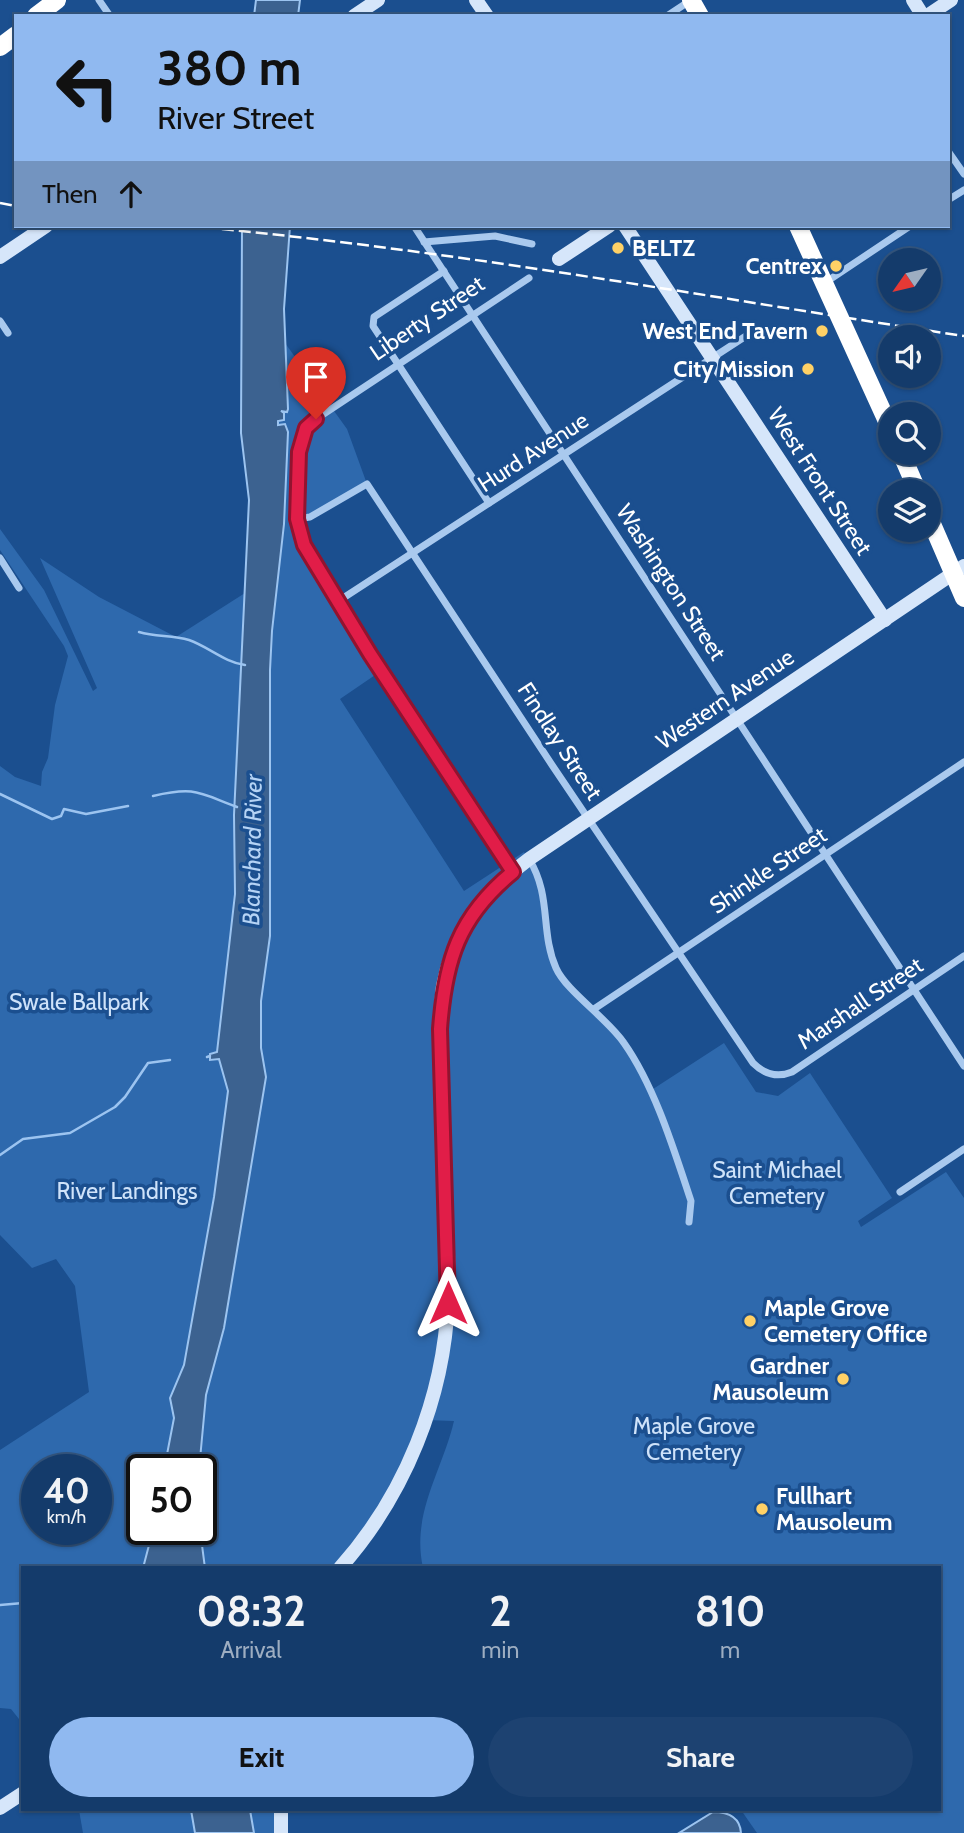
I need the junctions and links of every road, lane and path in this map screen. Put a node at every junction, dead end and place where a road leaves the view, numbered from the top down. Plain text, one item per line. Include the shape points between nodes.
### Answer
1 (57, 0) edge
2 (378, 0) edge
3 (691, 0) edge
4 (951, 0) edge
5 (39, 14) edge
6 (357, 14) edge
7 (670, 14) edge
8 (928, 14) edge
9 (950, 154) edge
10 (964, 174) edge
11 (43, 228) edge
12 (415, 228) edge
13 (605, 228) edge
14 (626, 228) edge
15 (799, 228) edge
16 (907, 228) edge
17 (424, 242) junction
18 (532, 244) dead end
19 (0, 257) edge
20 (559, 259) dead end
21 (444, 271) junction
22 (529, 278) dead end
23 (825, 284) junction
24 (472, 315) junction
25 (0, 321) edge
26 (8, 333) dead end
27 (749, 334) dead end
28 (712, 359) junction
29 (398, 365) junction
30 (878, 402) edge
31 (565, 456) junction
32 (489, 503) junction
33 (297, 519) junction
34 (941, 538) edge
35 (413, 552) junction
36 (0, 558) edge
37 (959, 570) edge
38 (19, 588) dead end
39 (964, 598) edge
40 (337, 602) junction
41 (885, 620) junction
42 (737, 719) junction
43 (964, 762) edge
44 (589, 819) junction
45 (826, 855) junction
46 (529, 859) junction
47 (513, 872) junction
48 (678, 953) junction
49 (964, 956) edge
50 (913, 990) junction
51 (594, 1009) junction
52 (964, 1066) edge
53 (775, 1075) joint
54 (964, 1149) edge
55 (900, 1192) dead end
56 (689, 1222) dead end
57 (342, 1566) edge
58 (21, 1794) edge
59 (0, 1808) edge
60 (281, 1811) edge
61 (281, 1833) edge

1 - 5 highway
2 - 6 main road
3 - 7 street
4 - 8 main road
9 - 10 street
11 - 19 main road
12 - 17 street, Washington Street
13 - 20 main road
14 - 28 main road, West Front Street
15 - 23 highway
16 - 23 street
17 - 18 street via 495,236
17 - 21 street, Washington Street
21 - 24 street, Washington Street
21 - 29 street via 374,317 373,326
22 - 24 street, Liberty Street
23 - 30 highway
24 - 29 street, Liberty Street
24 - 31 street, Washington Street
25 - 26 street
27 - 28 street, Hurd Avenue
28 - 31 street, Hurd Avenue
28 - 41 main road, West Front Street
29 - 32 street
29 - 33 street, Liberty Street via 306,428 297,474
31 - 32 street, Hurd Avenue
31 - 42 street, Washington Street
32 - 35 street, Hurd Avenue
33 - 35 street, Findlay Street via 310,517 367,484
33 - 40 street via 304,545
34 - 37 highway
35 - 40 street, Hurd Avenue
35 - 44 street, Findlay Street
36 - 38 street
37 - 39 highway
37 - 41 main road, Western Avenue
40 - 47 street
41 - 42 main road, Western Avenue
42 - 44 main road, Western Avenue
42 - 45 street, Washington Street
43 - 45 street, Shinkle Street
44 - 46 main road, Western Avenue
44 - 48 street, Findlay Street
45 - 48 street, Shinkle Street
45 - 50 street, Washington Street
46 - 47 main road, Western Avenue
46 - 51 street via 540,878 555,967
47 - 57 main road, Western Avenue via 470,919 443,987 440,1029 448,1303 434,1388 400,1481
48 - 51 street, Shinkle Street
48 - 53 street, Findlay Street via 754,1063
49 - 50 street, Marshall Street
50 - 52 street, Washington Street
50 - 53 street, Marshall Street via 792,1072
51 - 56 street via 623,1040 650,1091 691,1201
54 - 55 street
58 - 59 main road
60 - 61 main road

